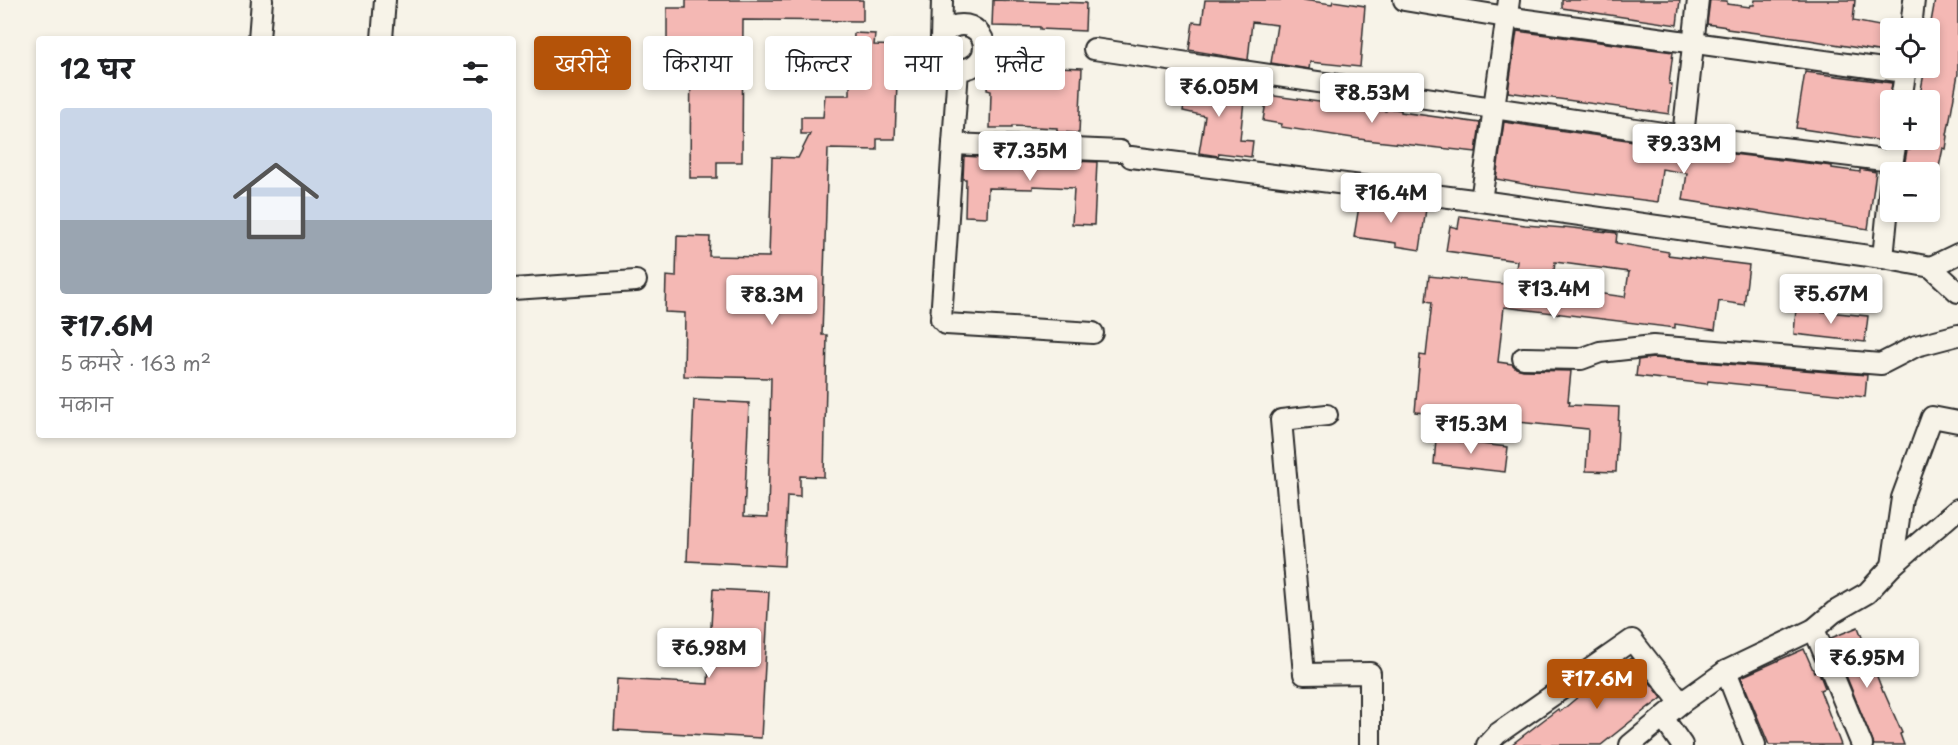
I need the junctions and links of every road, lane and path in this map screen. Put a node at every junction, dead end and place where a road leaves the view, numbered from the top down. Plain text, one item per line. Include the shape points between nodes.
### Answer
1 (262, 0) edge
2 (385, 0) edge
3 (942, 0) edge
4 (1404, 0) edge
5 (1698, 0) edge
6 (1914, 0) edge
7 (1508, 9) edge
8 (1912, 18) edge
9 (259, 36) edge
10 (382, 36) edge
11 (940, 36) edge
12 (944, 36) edge
13 (1692, 44) junction
14 (1094, 49) dead end
15 (1880, 67) edge
16 (963, 69) edge
17 (957, 90) edge
18 (1494, 108) junction
19 (1683, 136) junction
20 (953, 144) junction
21 (1880, 165) edge
22 (1481, 201) junction
23 (1886, 222) edge
24 (1958, 254) edge
25 (1883, 258) junction
26 (1931, 267) junction
27 (636, 281) dead end
28 (516, 290) edge
29 (1958, 292) edge
30 (1092, 333) dead end
31 (1958, 335) edge
32 (1523, 358) dead end
33 (1327, 415) dead end
34 (1958, 422) edge
35 (1958, 509) edge
36 (1892, 566) junction
37 (1814, 629) junction
38 (1726, 671) junction
39 (1681, 703) junction
40 (1663, 718) junction
41 (1370, 745) edge
42 (1487, 745) edge
43 (1630, 745) edge
44 (1682, 745) edge
45 (1755, 745) edge
46 (1862, 745) edge

1 - 9 street
2 - 10 street
3 - 11 street
4 - 7 street
5 - 13 street
6 - 8 street
7 - 13 street
7 - 18 street
12 - 16 street via 956,26 970,27 980,36 983,50 977,63
13 - 15 street
13 - 19 street
14 - 18 street
17 - 20 street
18 - 19 street
18 - 22 street
19 - 21 street
20 - 22 street via 1125,154
20 - 30 street via 941,320 946,324
22 - 25 street
23 - 25 street
24 - 26 street
25 - 26 street
26 - 29 street
27 - 28 street
31 - 32 street via 1916,346 1881,364 1653,346 1600,352 1581,359
33 - 41 street via 1281,420 1304,674 1370,673
34 - 36 street via 1932,417 1902,498
35 - 36 street
36 - 37 street via 1867,593
37 - 38 street
37 - 46 street
38 - 39 street
38 - 45 street
39 - 40 street
39 - 42 street via 1632,640 1497,734
40 - 43 street
40 - 44 street

